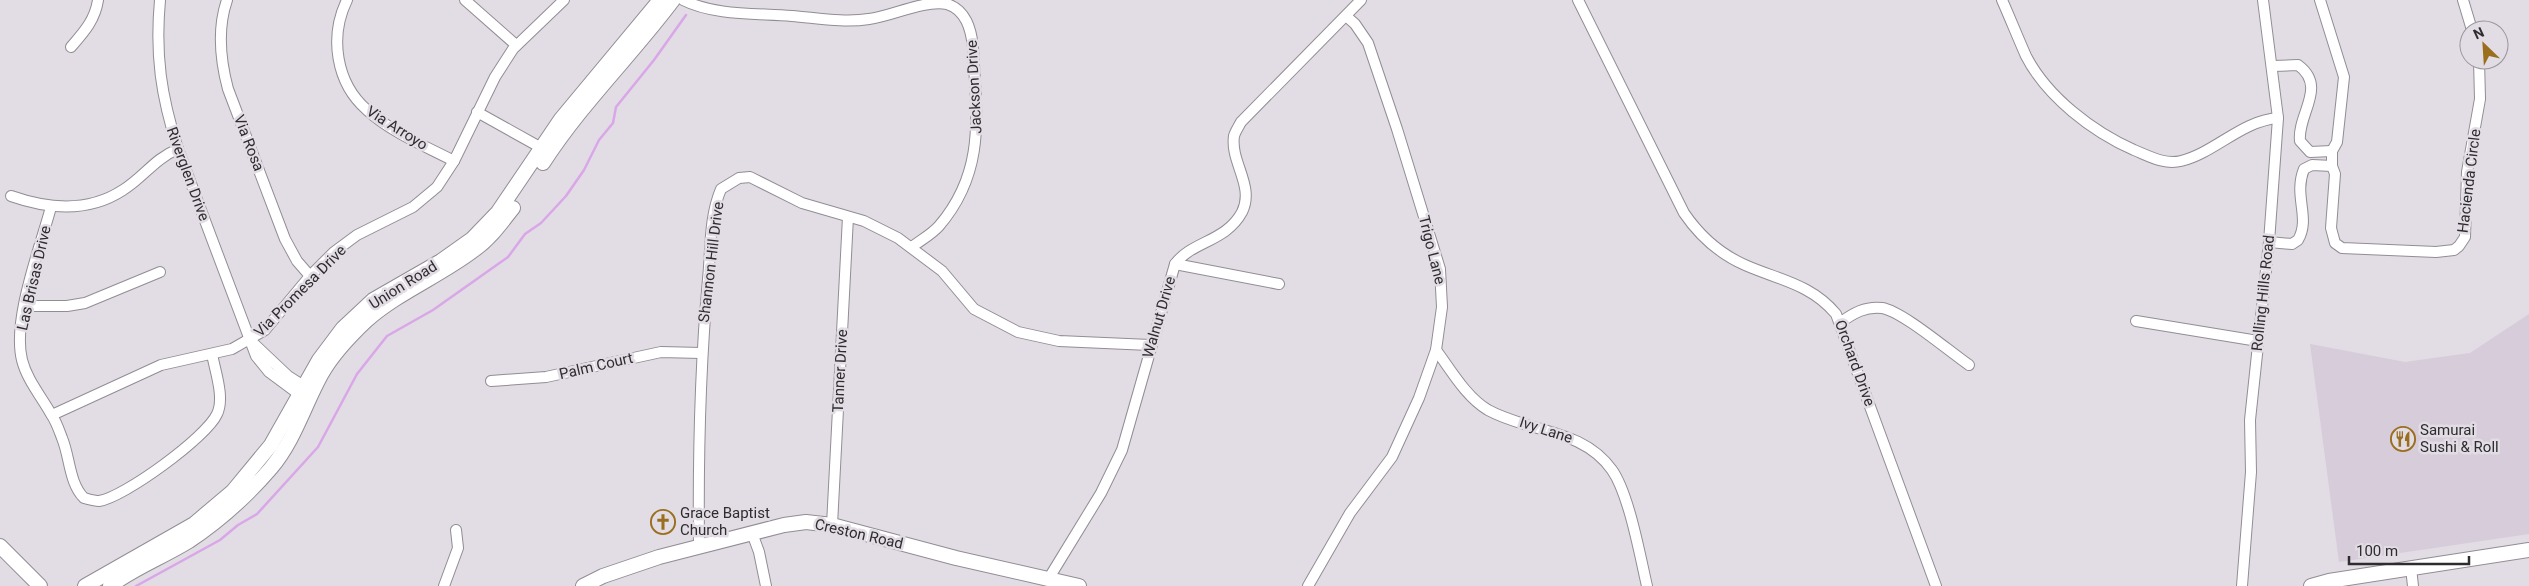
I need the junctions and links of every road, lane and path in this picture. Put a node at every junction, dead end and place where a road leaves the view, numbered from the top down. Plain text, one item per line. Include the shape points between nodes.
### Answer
1 (98, 0) edge
2 (160, 0) edge
3 (227, 0) edge
4 (347, 0) edge
5 (464, 0) edge
6 (564, 0) edge
7 (660, 0) edge
8 (673, 0) edge
9 (683, 0) edge
10 (1361, 0) edge
11 (1578, 0) edge
12 (2002, 0) edge
13 (2263, 0) edge
14 (2320, 0) edge
15 (2463, 0) edge
16 (1346, 16) junction
17 (2469, 20) edge
18 (516, 44) junction
19 (71, 47) dead end
20 (2273, 66) junction
21 (2479, 70) edge
22 (476, 112) junction
23 (2278, 118) junction
24 (178, 149) junction
25 (546, 150) junction
26 (2332, 151) junction
27 (454, 161) junction
28 (2332, 166) junction
29 (11, 196) dead end
30 (50, 207) junction
31 (848, 217) junction
32 (2270, 242) junction
33 (912, 247) junction
34 (1175, 264) junction
35 (160, 272) dead end
36 (310, 276) junction
37 (1279, 284) dead end
38 (24, 306) junction
39 (2136, 321) dead end
40 (1840, 323) junction
41 (250, 341) junction
42 (2258, 341) junction
43 (1150, 345) junction
44 (1436, 350) junction
45 (701, 353) junction
46 (212, 354) junction
47 (1969, 365) dead end
48 (491, 381) dead end
49 (306, 393) junction
50 (52, 415) junction
51 (832, 525) junction
52 (456, 530) dead end
53 (752, 533) junction
54 (0, 546) edge
55 (699, 546) junction
56 (2529, 550) edge
57 (2411, 568) junction
58 (1049, 578) junction
59 (40, 586) edge
60 (85, 586) edge
61 (110, 586) edge
62 (444, 586) edge
63 (583, 586) edge
64 (766, 586) edge
65 (1079, 586) edge
66 (1308, 586) edge
67 (1647, 586) edge
68 (1936, 586) edge
69 (2242, 586) edge
70 (2311, 586) edge
71 (2413, 586) edge

1 - 19 street via 88,28
2 - 24 street, Riverglen Drive via 159,74
3 - 36 street, Via Rosa via 220,42 228,88 285,240 297,262
4 - 27 street, Via Arroyo via 337,38 337,57 347,86 367,111
5 - 18 street
6 - 18 street, Via Promesa Drive
7 - 25 main road, Union Road via 596,74
8 - 25 main road, Union Road
9 - 33 street, Jackson Drive via 710,10 842,20 873,18 930,2 949,4 963,15 972,34 975,155 950,210 938,227
10 - 16 street, Walnut Drive
11 - 40 street, Orchard Drive via 1684,213 1698,233 1743,264 1813,292 1828,304
12 - 23 street via 2027,58 2064,105 2104,134 2158,160 2179,162 2195,157 2255,122
13 - 20 street, Rolling Hills Road
14 - 26 street, Hacienda Circle via 2344,77 2337,142
15 - 17 street
16 - 34 street, Walnut Drive via 1241,122 1234,136 1245,182 1242,211 1221,235 1190,251
16 - 44 street, Trigo Lane via 1356,24 1368,43 1440,269 1442,307
18 - 22 street, Via Promesa Drive
20 - 23 street, Rolling Hills Road
20 - 26 street via 2298,65 2310,74 2308,111 2301,122 2300,141 2310,152
21 - 28 street, Hacienda Circle via 2480,99 2467,172 2465,237 2454,250 2342,248 2331,237 2335,174
22 - 25 street
22 - 27 street, Via Promesa Drive
23 - 32 street, Rolling Hills Road
24 - 30 street via 164,155 123,190 106,199 72,207
24 - 41 street, Riverglen Drive
25 - 49 main road, Union Road via 509,199 472,238 441,261 373,300 343,328 319,360
26 - 28 street, Hacienda Circle
27 - 36 street, Via Promesa Drive via 427,197 357,235
28 - 32 street via 2312,165 2304,169 2299,183 2303,223 2298,240 2292,244
29 - 30 street
30 - 38 street, Las Brisas Drive
31 - 33 street, Shannon Hill Drive via 864,221
31 - 45 street, Shannon Hill Drive via 802,203 750,177 739,178 721,190 714,214
31 - 51 street, Tanner Drive
32 - 42 street, Rolling Hills Road
33 - 43 street, Shannon Hill Drive via 942,271 974,309 1018,332 1059,341
34 - 37 street
34 - 43 street, Walnut Drive
35 - 38 street via 85,303
36 - 41 street, Via Promesa Drive via 277,318
38 - 50 street, Las Brisas Drive via 19,341 22,361
39 - 42 street
40 - 47 street via 1866,308 1892,310
40 - 68 street, Orchard Drive
41 - 46 street, Via Promesa Drive
41 - 49 street, Riverglen Drive
42 - 69 street, Rolling Hills Road via 2250,420 2250,472
43 - 58 street, Walnut Drive via 1120,457
44 - 66 street, Trigo Lane via 1419,398 1392,457 1350,513
44 - 67 street, Ivy Lane via 1465,388 1488,409 1504,417 1569,436 1602,458 1621,487
45 - 48 street, Palm Court via 661,352 546,377
45 - 55 street, Shannon Hill Drive
46 - 50 street, Via Promesa Drive via 161,365
46 - 50 street, Las Brisas Drive via 219,397 217,415 180,452 109,498 90,500 77,492 69,453
49 - 60 main road, Union Road via 254,468 212,510 166,541
49 - 61 main road, Union Road via 297,426 277,459 245,497 188,541
51 - 53 main road, Creston Road via 806,522
51 - 58 main road, Creston Road via 956,558
52 - 62 street via 456,553
53 - 55 main road, Creston Road
53 - 64 street
54 - 59 main road
55 - 63 main road, Creston Road via 603,576
56 - 57 main road
57 - 70 main road
57 - 71 street
58 - 65 main road, Creston Road

